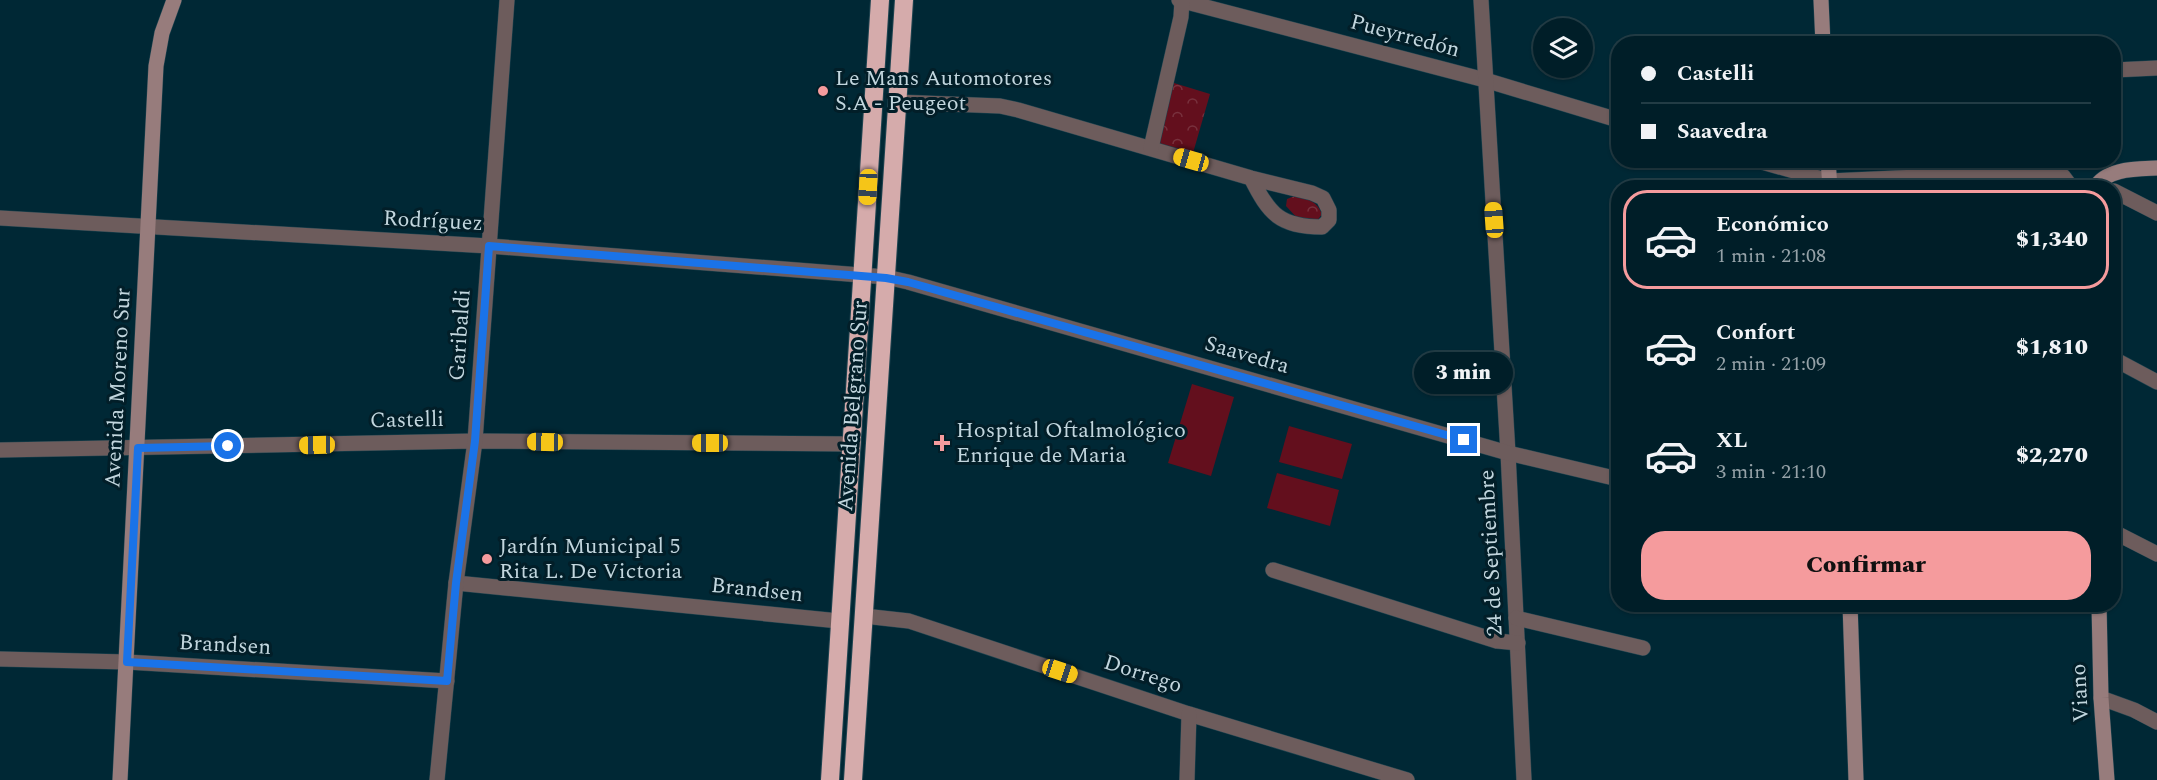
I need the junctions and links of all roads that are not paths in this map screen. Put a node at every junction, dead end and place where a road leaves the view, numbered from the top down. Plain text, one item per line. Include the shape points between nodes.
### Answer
1 (174, 0) edge
2 (507, 0) edge
3 (880, 0) edge
4 (904, 0) edge
5 (1181, 0) edge
6 (1481, 0) edge
7 (1821, 0) edge
8 (1823, 36) edge
9 (2157, 68) edge
10 (2121, 70) edge
11 (1485, 80) junction
12 (897, 102) junction
13 (1611, 118) edge
14 (1151, 148) junction
15 (1780, 168) edge
16 (2157, 168) edge
17 (1251, 178) junction
18 (1817, 180) edge
19 (1896, 180) edge
20 (2066, 180) edge
21 (2105, 180) edge
22 (2121, 195) edge
23 (2157, 213) edge
24 (0, 218) edge
25 (148, 226) junction
26 (489, 246) junction
27 (863, 276) junction
28 (886, 278) junction
29 (2121, 363) edge
30 (2157, 382) edge
31 (475, 441) junction
32 (851, 444) junction
33 (138, 448) junction
34 (0, 450) edge
35 (1508, 453) junction
36 (1611, 477) edge
37 (2121, 536) edge
38 (2157, 554) edge
39 (1274, 570) dead end
40 (456, 583) junction
41 (1850, 612) edge
42 (2099, 612) edge
43 (864, 616) junction
44 (1516, 618) junction
45 (839, 621) junction
46 (1518, 643) junction
47 (1643, 648) dead end
48 (0, 658) edge
49 (127, 662) junction
50 (447, 681) junction
51 (2102, 698) junction
52 (1189, 714) junction
53 (2157, 722) edge
54 (120, 780) edge
55 (436, 780) edge
56 (830, 780) edge
57 (853, 780) edge
58 (1187, 780) edge
59 (1407, 780) edge
60 (1524, 780) edge
61 (1856, 780) edge
62 (2107, 780) edge

1 - 25 street, Avenida Moreno Sur via 156,66
2 - 26 street, Garibaldi
3 - 27 highway, Avenida Belgrano Sur
4 - 12 highway, Avenida Belgrano Sur
5 - 11 street, Pueyrredón
5 - 14 street via 1181,17
6 - 11 street, 24 de Septiembre
7 - 8 street
9 - 10 street
11 - 13 street, Pueyrredón
11 - 35 street, 24 de Septiembre
12 - 14 street via 1000,106
12 - 28 highway, Avenida Belgrano Sur
14 - 17 street
15 - 18 street
16 - 21 street via 2126,171
17 - 17 street via 1272,213 1290,224 1322,227 1329,220 1323,198
19 - 20 street via 2048,171
22 - 23 street
24 - 25 street, Rodríguez
25 - 26 street, Rodríguez
25 - 33 street, Avenida Moreno Sur
26 - 27 street, Rodríguez
26 - 31 street, Garibaldi
27 - 28 street, Saavedra
27 - 32 highway, Avenida Belgrano Sur
28 - 35 street, Saavedra
28 - 43 highway, Avenida Belgrano Sur
29 - 30 street
31 - 32 street, Castelli
31 - 33 street, Castelli
31 - 40 street, Garibaldi
32 - 45 highway, Avenida Belgrano Sur
33 - 34 street, Castelli
33 - 49 street, Avenida Moreno Sur
35 - 36 street, Saavedra
35 - 44 street, 24 de Septiembre
37 - 38 street
39 - 46 street via 1497,641
40 - 45 street, Brandsen
40 - 50 street, Garibaldi
41 - 61 street
42 - 51 street, Viano
43 - 52 street, Dorrego via 909,621
43 - 57 highway, Avenida Belgrano Sur
44 - 46 street, 24 de Septiembre
44 - 47 street
45 - 56 highway, Avenida Belgrano Sur
46 - 60 street, 24 de Septiembre
48 - 49 street, Brandsen
49 - 50 street, Brandsen
49 - 54 street, Avenida Moreno Sur
50 - 55 street, Garibaldi
51 - 53 street
51 - 62 street, Viano
52 - 58 street
52 - 59 street, Dorrego

